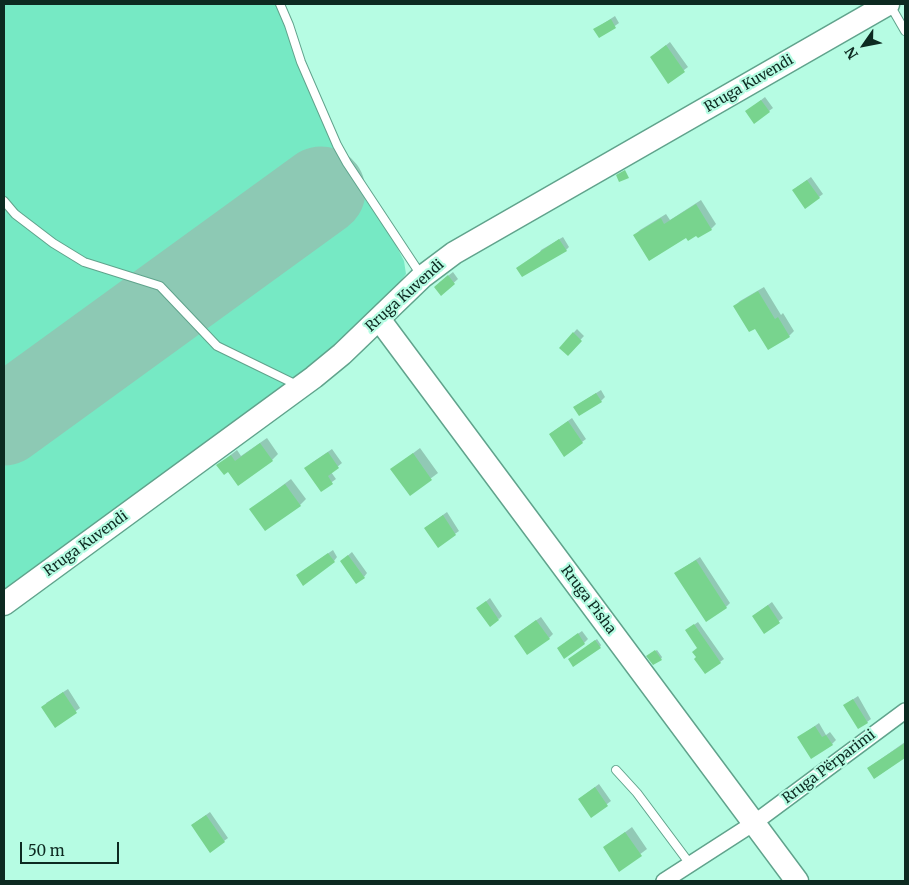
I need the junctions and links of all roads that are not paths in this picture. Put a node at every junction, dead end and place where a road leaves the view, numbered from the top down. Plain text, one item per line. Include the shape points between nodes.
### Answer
1 (280, 4) edge
2 (889, 4) edge
3 (905, 31) edge
4 (4, 201) edge
5 (422, 277) junction
6 (378, 320) junction
7 (301, 387) junction
8 (4, 604) edge
9 (905, 711) edge
10 (616, 770) dead end
11 (754, 823) junction
12 (690, 864) junction
13 (664, 881) edge
14 (797, 881) edge

1 - 5 lane via 337,145
2 - 3 lane
2 - 5 street, Rruga Kuvendi via 454,253
4 - 7 lane via 15,214 53,243 84,262 160,286 218,346
5 - 6 street, Rruga Kuvendi
6 - 7 street, Rruga Kuvendi
6 - 11 street, Rruga Pisha
7 - 8 street, Rruga Kuvendi
9 - 11 street, Rruga Përparimi
10 - 12 lane
11 - 12 street, Rruga Përparimi
11 - 14 street, Rruga Pisha
12 - 13 street, Rruga Përparimi

